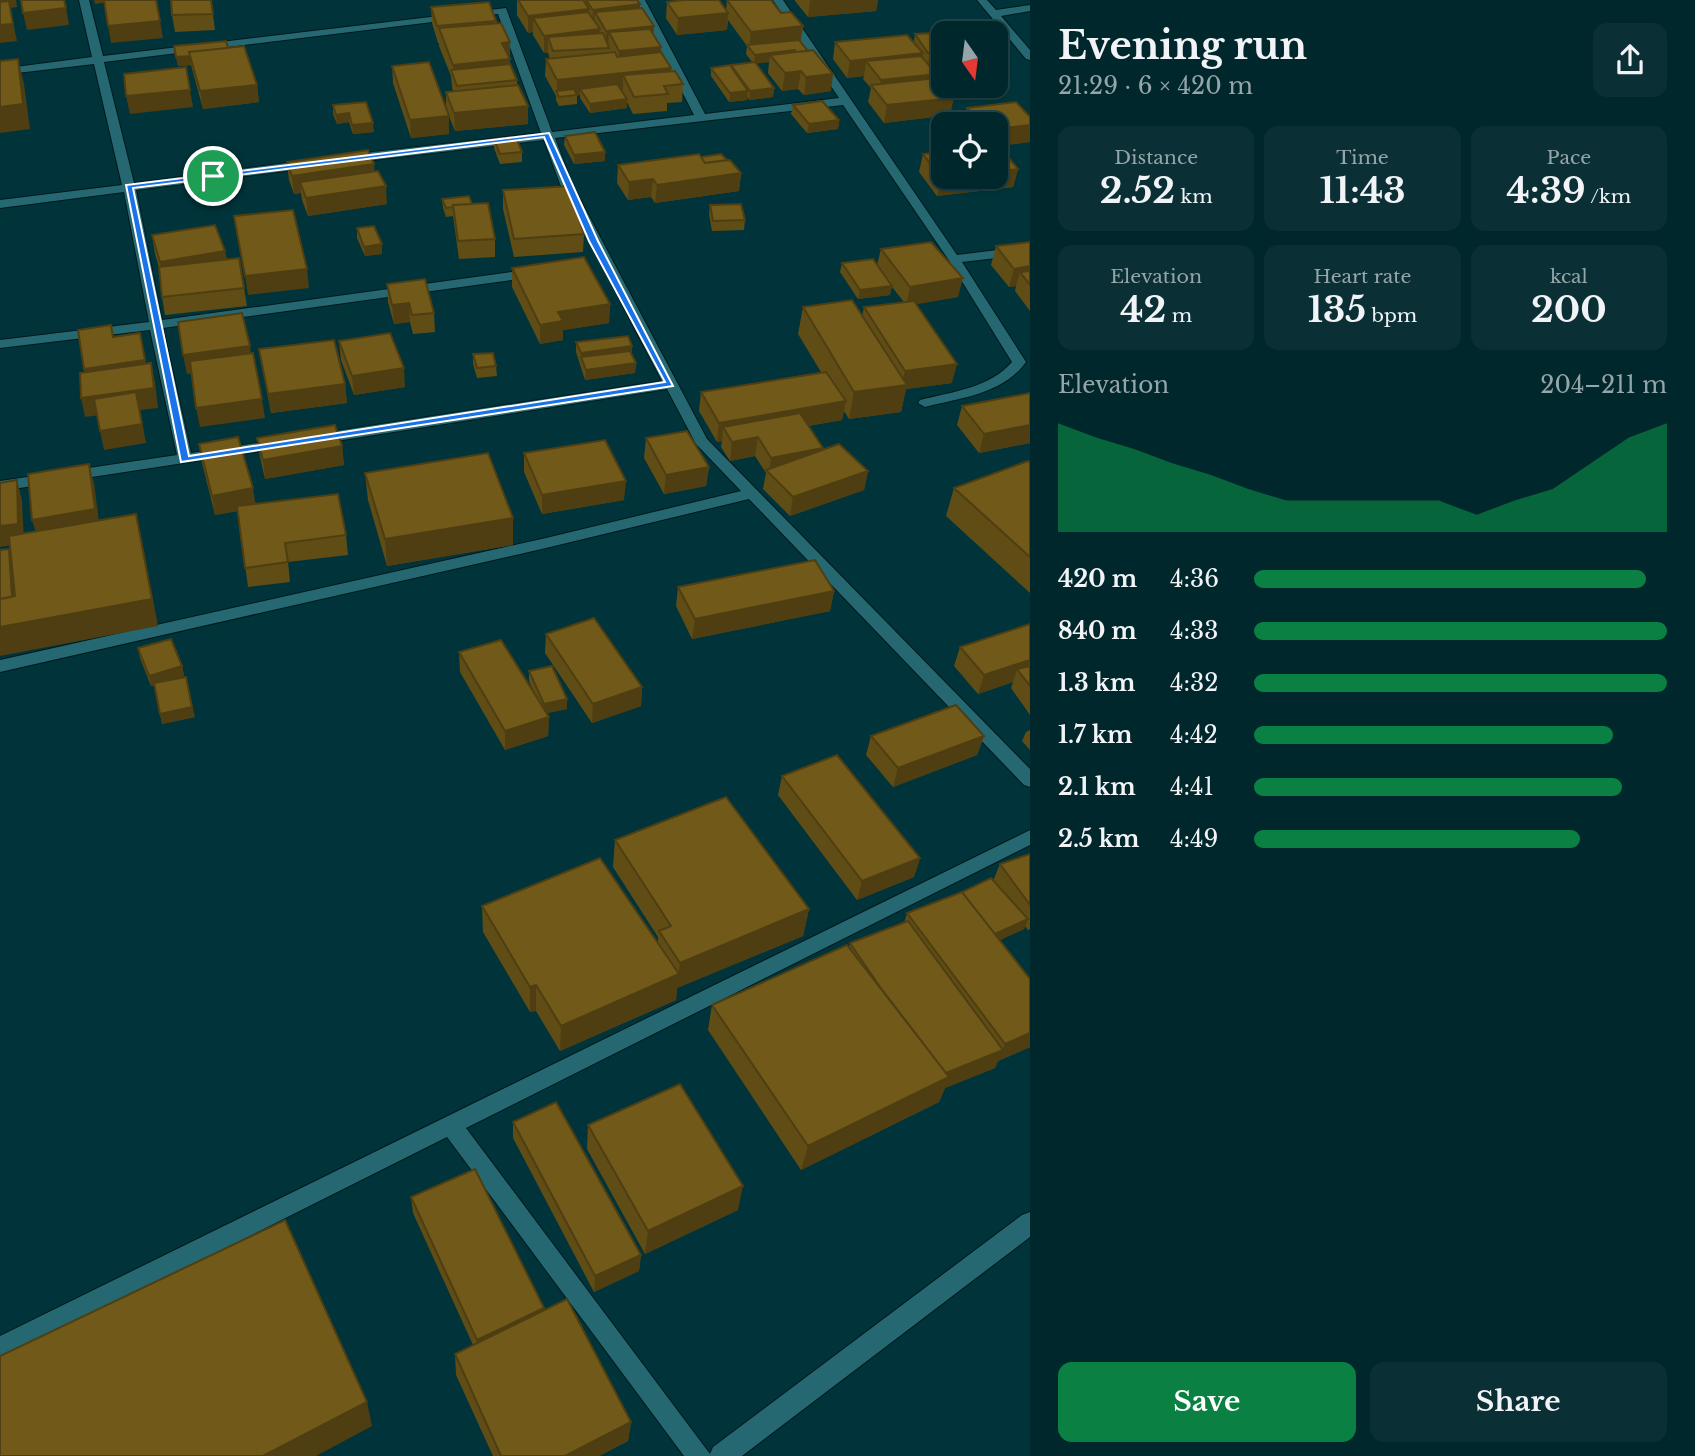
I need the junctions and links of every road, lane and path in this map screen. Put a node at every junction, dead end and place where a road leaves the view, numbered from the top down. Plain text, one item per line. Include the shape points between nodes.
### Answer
1 (84, 0) edge
2 (640, 0) edge
3 (778, 0) edge
4 (982, 0) edge
5 (1030, 8) edge
6 (993, 13) junction
7 (1030, 57) edge
8 (99, 60) junction
9 (0, 72) edge
10 (846, 101) junction
11 (700, 116) junction
12 (547, 134) junction
13 (331, 161) edge
14 (318, 163) edge
15 (129, 187) junction
16 (0, 204) edge
17 (1030, 250) edge
18 (954, 258) junction
19 (551, 271) edge
20 (156, 325) junction
21 (0, 344) edge
22 (670, 384) junction
23 (925, 403) dead end
24 (185, 460) junction
25 (0, 486) edge
26 (749, 494) junction
27 (0, 666) edge
28 (1030, 780) edge
29 (1030, 837) edge
30 (451, 1125) junction
31 (1030, 1223) edge
32 (0, 1349) edge
33 (699, 1456) edge
34 (722, 1456) edge

1 - 8 street
2 - 11 street
3 - 10 street
4 - 6 street
5 - 6 street
6 - 7 street
8 - 9 street
8 - 12 street via 502,10
8 - 15 street
10 - 11 street
10 - 18 street
11 - 12 street
12 - 13 street
12 - 22 street via 598,264
14 - 15 street
15 - 16 street
15 - 20 street
17 - 18 street
18 - 23 street via 1019,362 1012,373 992,384
19 - 20 street
20 - 21 street
20 - 24 street
22 - 24 street
22 - 26 street via 701,441
24 - 25 street
26 - 27 street
26 - 28 street
29 - 30 street
30 - 32 street
30 - 33 street
31 - 34 street

